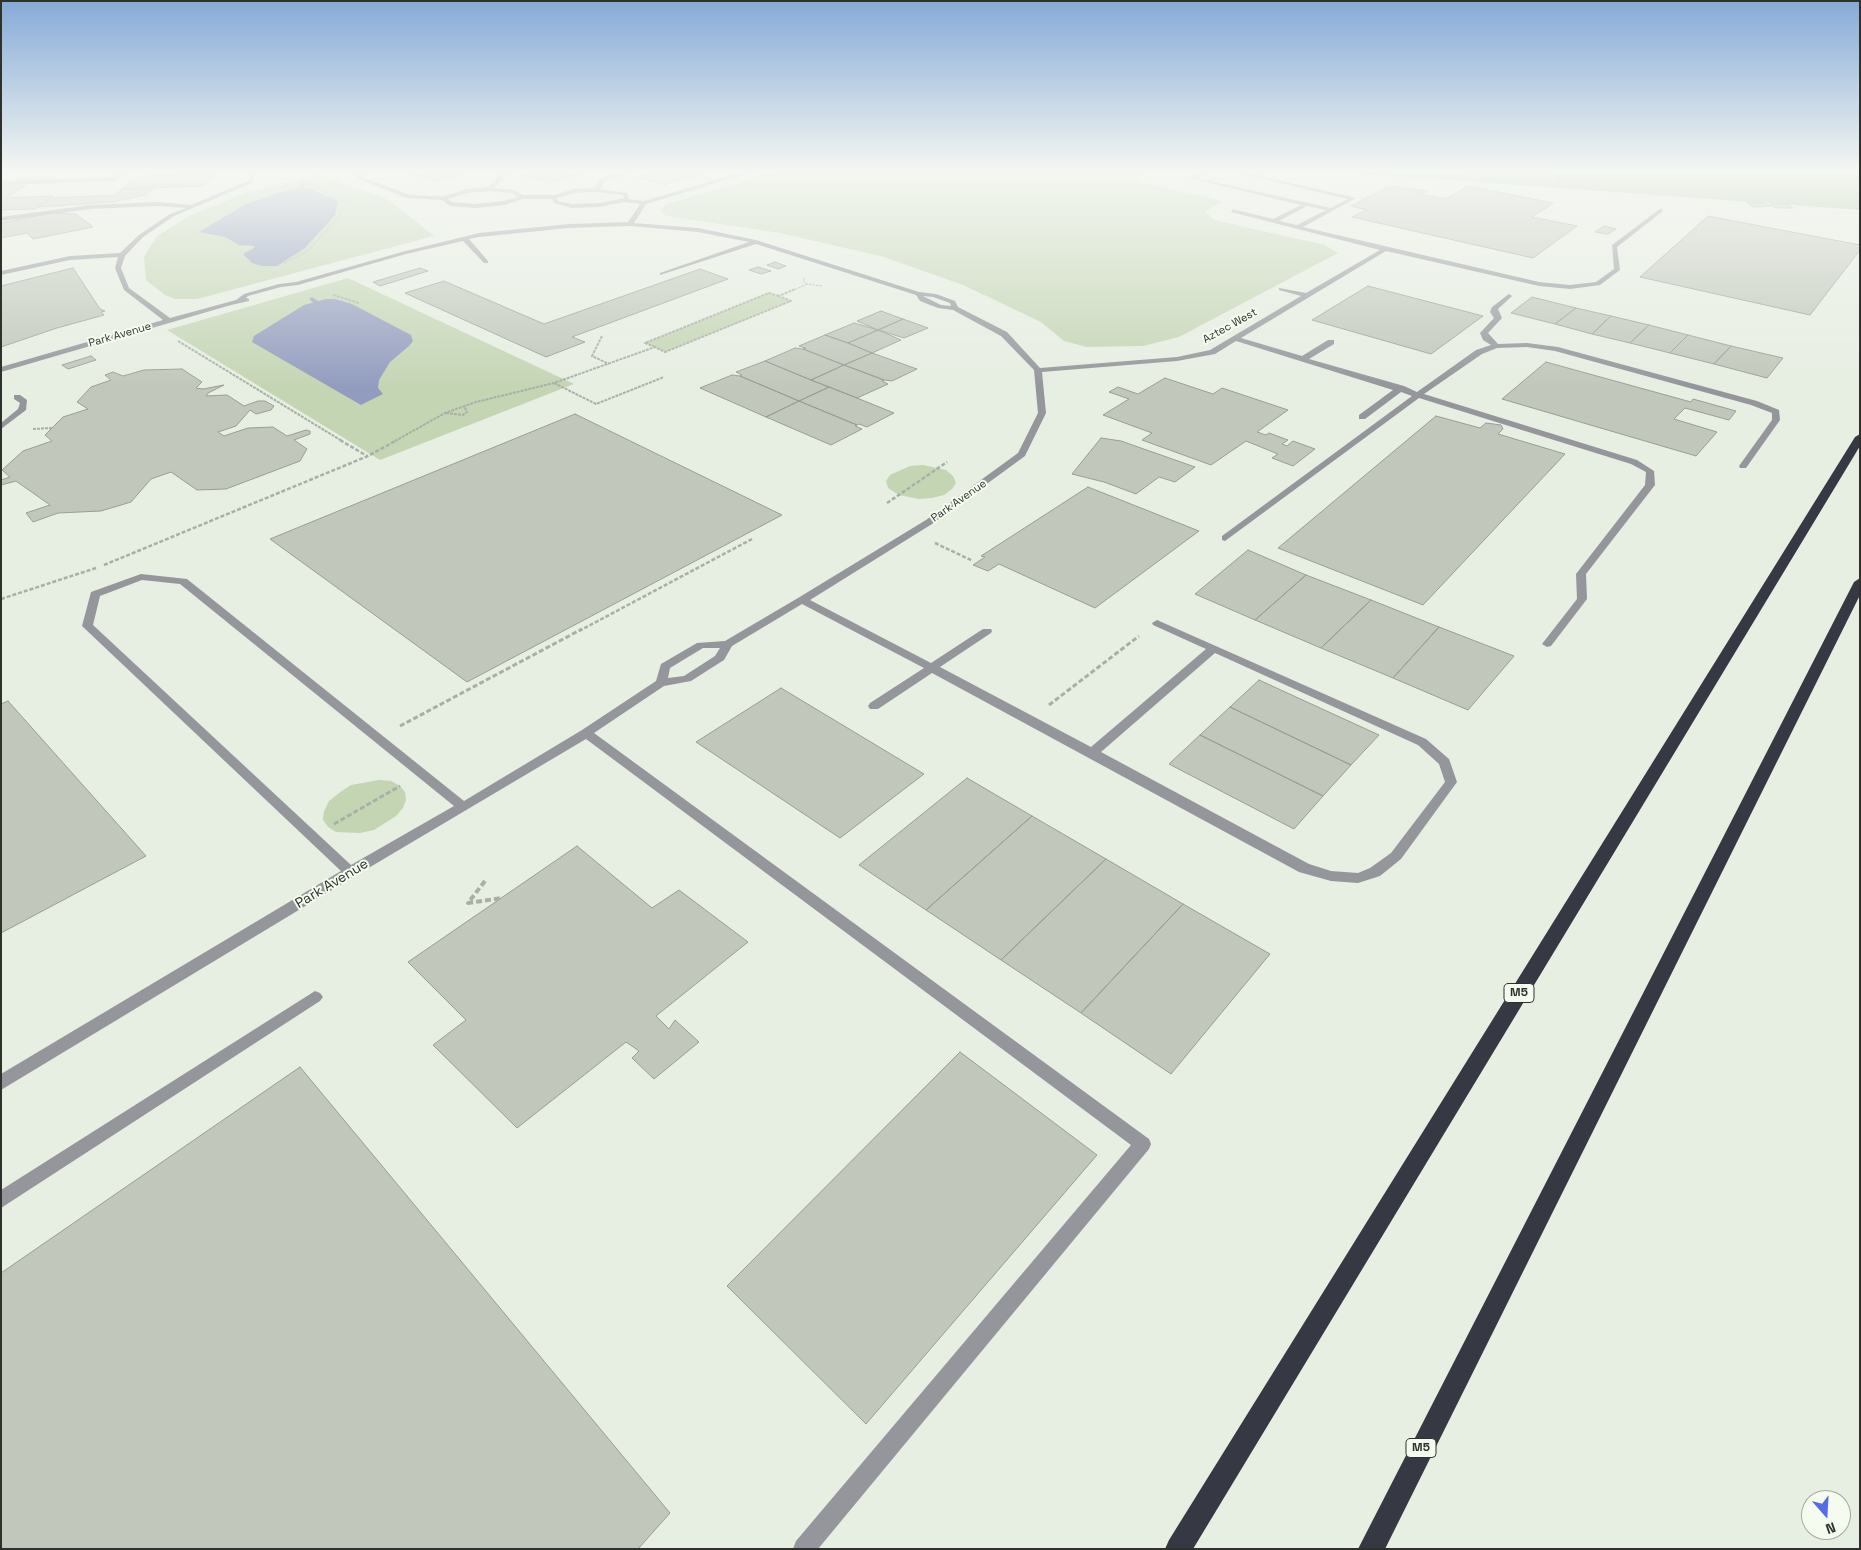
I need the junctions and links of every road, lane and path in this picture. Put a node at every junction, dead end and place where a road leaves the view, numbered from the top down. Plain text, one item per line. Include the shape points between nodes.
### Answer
1 (135, 242) edge
2 (316, 242) edge
3 (450, 242) edge
4 (468, 242) edge
5 (755, 242) edge
6 (757, 242) edge
7 (1359, 242) edge
8 (1619, 242) edge
9 (1385, 249) junction
10 (69, 255) dead end
11 (122, 255) junction
12 (486, 262) dead end
13 (283, 264) dead end
14 (31, 265) junction
15 (1, 273) edge
16 (662, 274) dead end
17 (807, 284) dead end
18 (1282, 289) dead end
19 (1305, 295) junction
20 (779, 296) junction
21 (1509, 296) dead end
22 (169, 321) junction
23 (154, 325) junction
24 (602, 336) dead end
25 (1235, 338) junction
26 (1331, 342) dead end
27 (1496, 346) junction
28 (655, 347) junction
29 (1303, 359) junction
30 (609, 364) junction
31 (1, 370) edge
32 (1038, 370) junction
33 (664, 377) dead end
34 (554, 383) junction
35 (1401, 388) junction
36 (1419, 394) junction
37 (17, 396) dead end
38 (464, 406) junction
39 (446, 413) junction
40 (1362, 417) dead end
41 (1, 427) edge
42 (1860, 437) edge
43 (368, 456) junction
44 (946, 462) dead end
45 (1743, 466) dead end
46 (888, 503) dead end
47 (912, 532) junction
48 (1225, 538) dead end
49 (752, 539) dead end
50 (973, 560) dead end
51 (1860, 582) edge
52 (1, 599) edge
53 (802, 600) junction
54 (1157, 623) joint
55 (987, 630) dead end
56 (726, 644) junction
57 (1547, 644) dead end
58 (1213, 649) junction
59 (933, 667) junction
60 (662, 683) junction
61 (874, 706) dead end
62 (1030, 719) junction
63 (586, 733) junction
64 (377, 738) junction
65 (1093, 752) junction
66 (422, 773) junction
67 (463, 807) junction
68 (312, 836) junction
69 (350, 872) junction
70 (485, 881) dead end
71 (502, 898) dead end
72 (316, 997) dead end
73 (1, 1084) edge
74 (1, 1200) edge
75 (804, 1549) edge
76 (1178, 1549) edge
77 (1370, 1549) edge

1 - 11 street
2 - 13 path via 308,251
3 - 22 street, Park Avenue
4 - 12 street
5 - 16 street
6 - 32 street, Park Avenue via 918,294 922,300 940,307 955,308 1004,334
7 - 9 street
8 - 9 street via 1614,246 1617,270 1598,284 1586,287 1539,284
9 - 19 street, Aztec West
10 - 14 street
11 - 14 street via 70,258
11 - 22 street via 118,268 126,289
14 - 15 street
17 - 20 path
18 - 19 street
19 - 25 street, Aztec West
20 - 28 path via 769,293 645,343
20 - 28 path via 791,301 665,352
21 - 27 street via 1494,308 1498,318 1484,333
22 - 23 street, Park Avenue
23 - 31 street, Park Avenue
23 - 43 path
24 - 30 path via 592,356
25 - 29 street
25 - 32 street, Aztec West via 1212,352 1177,359
26 - 29 street
27 - 36 street via 1479,352
27 - 45 street via 1527,345 1555,349 1754,403 1776,412 1776,420
28 - 30 path
29 - 35 street
30 - 34 path
32 - 47 street, Park Avenue via 1042,413 1022,454
33 - 34 path via 596,404
34 - 38 path
35 - 36 street
35 - 40 street
36 - 48 street
36 - 57 street via 1634,462 1650,472 1650,485 1581,574 1582,599
37 - 41 street via 24,402 22,410
38 - 39 path
38 - 39 path via 467,412 463,415
39 - 43 path
42 - 76 highway, M5
43 - 52 path via 100,567
44 - 46 path
47 - 50 path
47 - 53 street, Park Avenue
49 - 64 path
51 - 77 highway, M5
53 - 56 street, Park Avenue
53 - 59 street
54 - 58 street
54 - 62 path
55 - 59 street
56 - 60 street, Park Avenue via 720,658 696,674 687,679
56 - 60 street, Park Avenue via 701,645 665,666
58 - 65 street
58 - 65 street via 1422,742 1445,762 1451,782 1396,856 1375,872 1358,878 1331,876 1304,868
59 - 61 street
59 - 62 street
60 - 63 street, Park Avenue
62 - 65 street
63 - 67 street, Park Avenue
63 - 75 street via 1143,1144
64 - 66 street
64 - 68 street via 183,581 141,577 95,594 87,626
66 - 67 street
66 - 68 path
67 - 69 street, Park Avenue
68 - 69 street
69 - 73 street, Park Avenue
70 - 71 path via 468,903
72 - 74 street

